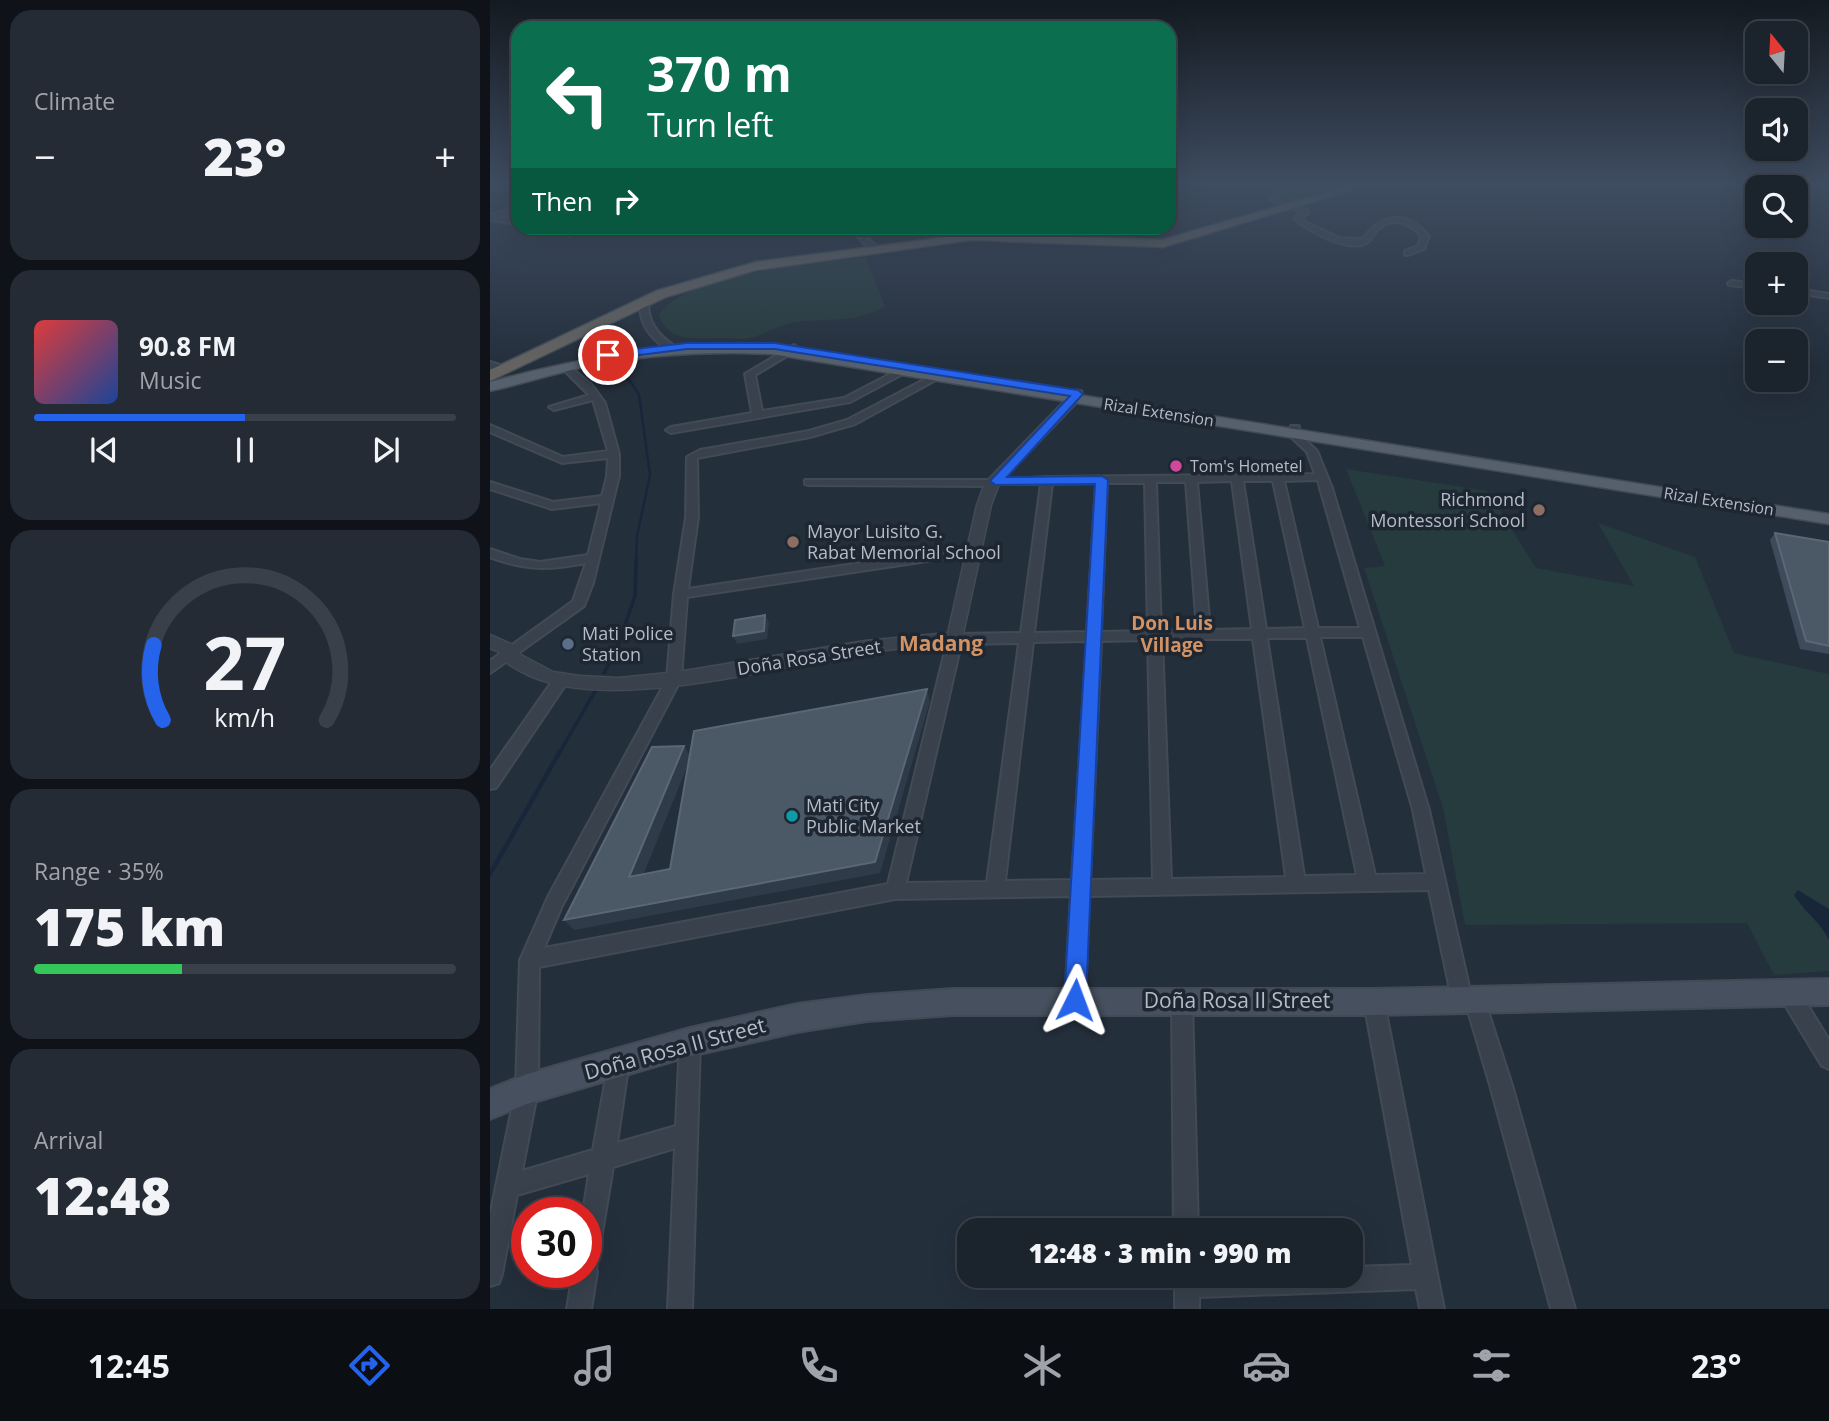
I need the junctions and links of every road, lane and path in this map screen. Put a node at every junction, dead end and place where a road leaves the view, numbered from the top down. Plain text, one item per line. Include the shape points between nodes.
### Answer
1 (869, 244) edge
2 (914, 244) edge
3 (1422, 244) edge
4 (874, 249) junction
5 (1408, 253) dead end
6 (1732, 283) dead end
7 (1745, 285) edge
8 (1808, 293) edge
9 (1829, 296) edge
10 (644, 302) junction
11 (669, 349) junction
12 (791, 350) junction
13 (566, 367) junction
14 (494, 370) edge
15 (905, 370) junction
16 (938, 376) junction
17 (490, 385) edge
18 (595, 396) junction
19 (1076, 396) junction
20 (554, 407) dead end
21 (758, 416) junction
22 (491, 429) edge
23 (671, 430) dead end
24 (1314, 440) junction
25 (614, 454) junction
26 (1322, 477) junction
27 (1237, 478) junction
28 (1278, 478) junction
29 (1150, 479) junction
30 (1191, 479) junction
31 (1047, 480) junction
32 (1102, 480) junction
33 (810, 482) dead end
34 (994, 482) junction
35 (490, 485) edge
36 (607, 499) junction
37 (1829, 512) edge
38 (1829, 519) edge
39 (974, 550) junction
40 (490, 553) edge
41 (592, 558) junction
42 (681, 594) junction
43 (1368, 632) junction
44 (1313, 633) junction
45 (1258, 634) junction
46 (1204, 635) junction
47 (1153, 636) junction
48 (1093, 637) junction
49 (1026, 638) junction
50 (955, 639) junction
51 (490, 641) edge
52 (499, 655) edge
53 (490, 668) edge
54 (674, 679) junction
55 (561, 680) junction
56 (490, 783) edge
57 (1436, 883) junction
58 (1368, 884) junction
59 (1296, 885) junction
60 (1162, 887) junction
61 (1080, 888) junction
62 (995, 890) junction
63 (895, 891) junction
64 (530, 960) junction
65 (1829, 992) edge
66 (1788, 993) junction
67 (1468, 999) junction
68 (1075, 1000) junction
69 (1182, 1001) junction
70 (1374, 1002) junction
71 (690, 1042) junction
72 (1829, 1059) edge
73 (619, 1061) junction
74 (527, 1089) junction
75 (490, 1104) edge
76 (686, 1135) junction
77 (603, 1158) junction
78 (506, 1187) junction
79 (597, 1197) edge
80 (1186, 1218) edge
81 (490, 1273) edge
82 (1426, 1277) junction
83 (582, 1288) edge
84 (1187, 1290) edge
85 (579, 1309) edge
86 (680, 1309) edge
87 (1432, 1309) edge
88 (1563, 1309) edge

1 - 4 street
2 - 4 highway
3 - 5 street
4 - 10 highway via 738,270
6 - 7 street
8 - 9 street
10 - 11 street via 647,326
10 - 14 highway
11 - 12 main road, Rizal Extension
11 - 13 main road, Rizal Extension
11 - 17 main road, Rizal Extension via 576,361
12 - 15 main road, Rizal Extension
12 - 19 main road, Rizal Extension
12 - 21 street via 750,374
13 - 17 main road, Rizal Extension
13 - 18 street
15 - 16 main road, Rizal Extension
15 - 21 street via 848,400
16 - 19 main road, Rizal Extension
16 - 42 street via 851,422 692,457 692,517
18 - 20 street
18 - 25 street
19 - 24 main road, Rizal Extension via 1294,431
19 - 34 street
21 - 23 street
22 - 25 street via 562,460
24 - 26 street
24 - 37 main road, Rizal Extension
24 - 38 main road, Rizal Extension
25 - 36 street
26 - 28 street
26 - 43 street
27 - 28 street
27 - 30 street
27 - 45 street
28 - 44 street
29 - 30 street
29 - 32 street
29 - 47 street
30 - 46 street
31 - 32 street
31 - 34 street
31 - 49 street
32 - 48 street
33 - 34 street
34 - 39 street
35 - 36 street via 552,506
36 - 41 street
39 - 42 street
39 - 50 street
40 - 41 street via 528,566
41 - 52 street via 579,603
42 - 54 street
43 - 44 street, Doña Rosa Street
43 - 57 street via 1421,810
44 - 45 street, Doña Rosa Street
44 - 58 street
45 - 46 street, Doña Rosa Street
45 - 59 street
46 - 47 street, Doña Rosa Street
47 - 48 street, Doña Rosa Street
47 - 60 street
48 - 49 street, Doña Rosa Street
48 - 61 street
49 - 50 street, Doña Rosa Street
49 - 62 street
50 - 54 street, Doña Rosa Street via 905,642
50 - 63 street
51 - 52 street, Doña Rosa Street via 507,649
52 - 53 street
52 - 55 street, Doña Rosa Street
54 - 55 street, Doña Rosa Street
54 - 64 street via 554,903
55 - 56 street
57 - 58 street
57 - 67 street
58 - 59 street
59 - 60 street
60 - 61 street
61 - 62 street
61 - 68 street
62 - 63 street
63 - 64 street
64 - 74 street
65 - 66 main road, Doña Rosa II Street
66 - 67 main road, Doña Rosa II Street
66 - 72 street
67 - 70 main road, Doña Rosa II Street
67 - 88 street via 1501,1085
68 - 69 main road, Doña Rosa II Street
68 - 71 main road, Doña Rosa II Street via 867,1008
69 - 70 main road, Doña Rosa II Street
69 - 80 street
70 - 82 street
71 - 73 main road, Doña Rosa II Street
71 - 76 street
73 - 74 main road, Doña Rosa II Street
73 - 77 street
74 - 75 main road, Doña Rosa II Street
74 - 78 street
76 - 77 street
76 - 86 street
77 - 78 street
77 - 79 street
78 - 81 street
82 - 84 street
82 - 87 street
83 - 85 street

